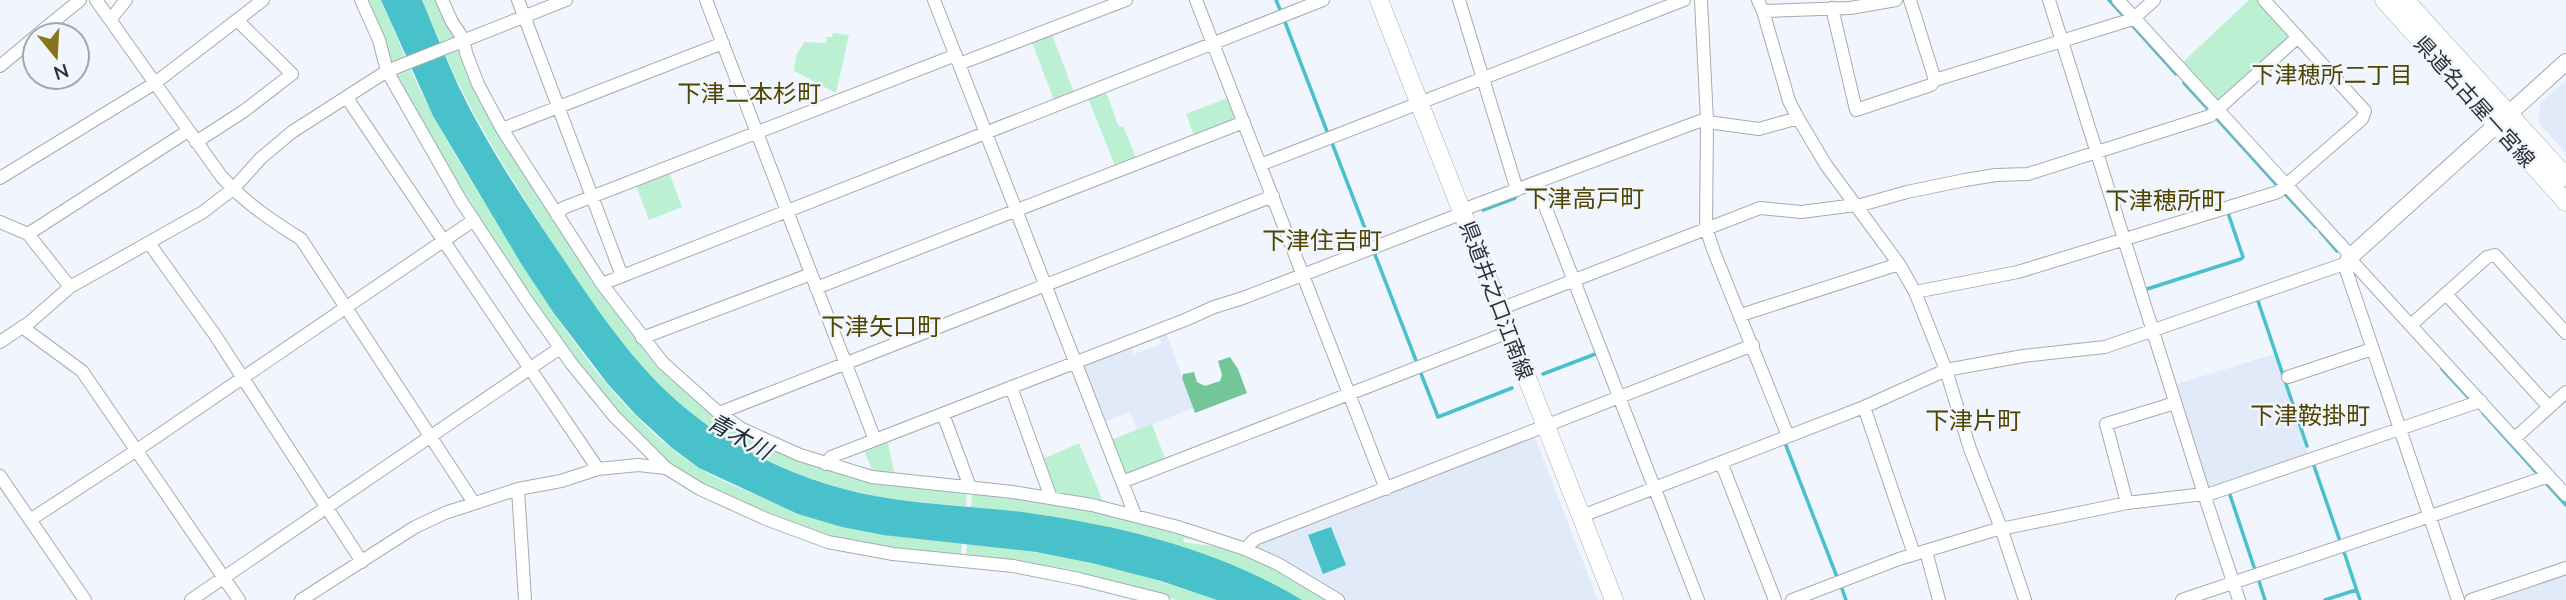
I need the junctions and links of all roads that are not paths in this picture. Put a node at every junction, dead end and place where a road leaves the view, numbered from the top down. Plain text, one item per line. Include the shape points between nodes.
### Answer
1 (80, 0) edge
2 (96, 0) edge
3 (126, 0) edge
4 (263, 0) edge
5 (361, 0) edge
6 (442, 0) edge
7 (518, 0) edge
8 (565, 0) edge
9 (706, 0) edge
10 (1126, 0) edge
11 (1196, 0) edge
12 (1323, 0) edge
13 (1380, 0) edge
14 (1460, 0) edge
15 (1684, 0) edge
16 (1702, 0) edge
17 (1896, 0) edge
18 (1910, 0) edge
19 (2049, 0) edge
20 (2118, 0) edge
21 (2154, 0) edge
22 (2264, 0) edge
23 (2384, 0) edge
24 (2405, 0) edge
25 (939, 1) edge
26 (1761, 6) edge
27 (1832, 8) junction
28 (525, 16) junction
29 (2134, 18) junction
30 (110, 20) junction
31 (237, 20) junction
32 (54, 21) edge
33 (2298, 37) junction
34 (462, 40) junction
35 (2062, 41) junction
36 (723, 43) junction
37 (1213, 44) junction
38 (21, 48) edge
39 (958, 59) junction
40 (2566, 62) edge
41 (0, 66) edge
42 (389, 70) junction
43 (1483, 79) junction
44 (1935, 80) junction
45 (155, 83) junction
46 (347, 98) junction
47 (1420, 104) junction
48 (559, 107) junction
49 (2218, 109) junction
50 (1798, 118) junction
51 (2503, 120) junction
52 (1707, 121) junction
53 (1244, 122) junction
54 (502, 129) junction
55 (757, 132) junction
56 (986, 134) junction
57 (192, 136) junction
58 (2096, 152) junction
59 (1260, 165) junction
60 (2566, 177) edge
61 (0, 178) edge
62 (1536, 183) junction
63 (2286, 184) junction
64 (233, 189) junction
65 (1517, 190) junction
66 (592, 197) junction
67 (1273, 197) junction
68 (2566, 202) edge
69 (1857, 206) junction
70 (1016, 210) junction
71 (787, 212) junction
72 (1463, 212) junction
73 (557, 215) junction
74 (474, 220) junction
75 (0, 222) edge
76 (1706, 228) junction
77 (27, 234) junction
78 (2124, 239) junction
79 (443, 242) junction
80 (149, 243) junction
81 (2348, 259) junction
82 (1899, 264) junction
83 (811, 274) junction
84 (1303, 275) junction
85 (622, 276) junction
86 (1574, 280) junction
87 (602, 284) junction
88 (1045, 285) junction
89 (70, 287) junction
90 (816, 288) junction
91 (1914, 292) junction
92 (2446, 294) junction
93 (346, 308) junction
94 (1500, 309) junction
95 (1741, 315) junction
96 (2411, 326) junction
97 (22, 327) junction
98 (2152, 331) junction
99 (1510, 332) junction
100 (2566, 332) edge
101 (642, 338) junction
102 (0, 342) edge
103 (1752, 345) junction
104 (560, 348) junction
105 (2372, 348) junction
106 (1076, 362) junction
107 (845, 363) junction
108 (531, 369) junction
109 (1947, 370) junction
110 (2288, 377) dead end
111 (242, 378) junction
112 (1011, 387) junction
113 (2566, 392) edge
114 (1349, 394) junction
115 (1619, 398) junction
116 (2481, 401) junction
117 (2175, 403) junction
118 (1864, 407) junction
119 (2549, 407) junction
120 (719, 413) junction
121 (943, 414) junction
122 (1546, 426) junction
123 (2400, 429) junction
124 (1788, 436) junction
125 (431, 438) junction
126 (2515, 438) junction
127 (875, 440) junction
128 (137, 450) junction
129 (1720, 462) junction
130 (826, 464) junction
131 (666, 468) junction
132 (598, 469) junction
133 (0, 476) edge
134 (2549, 477) junction
135 (1122, 482) junction
136 (970, 487) junction
137 (1654, 488) junction
138 (517, 489) junction
139 (1386, 489) junction
140 (2204, 495) junction
141 (2566, 495) edge
142 (1051, 498) junction
143 (474, 503) junction
144 (2127, 503) junction
145 (327, 509) junction
146 (1135, 515) junction
147 (1582, 516) junction
148 (2430, 516) junction
149 (30, 520) junction
150 (2001, 529) junction
151 (1245, 549) junction
152 (1920, 552) junction
153 (362, 562) junction
154 (2566, 568) edge
155 (224, 579) junction
156 (2234, 582) junction
157 (85, 600) edge
158 (191, 600) edge
159 (239, 600) edge
160 (301, 600) edge
161 (525, 600) edge
162 (1163, 600) edge
163 (1338, 600) edge
164 (1614, 600) edge
165 (1698, 600) edge
166 (1775, 600) edge
167 (1793, 600) edge
168 (1939, 600) edge
169 (2025, 600) edge
170 (2182, 600) edge
171 (2239, 600) edge
172 (2458, 600) edge
173 (2472, 600) edge

1 - 32 street
2 - 30 street
3 - 30 street
4 - 31 street
5 - 42 street
6 - 34 street
7 - 28 street
8 - 28 street
9 - 36 street
10 - 39 street
11 - 37 street
12 - 37 street
13 - 47 main road, 県道井之口江南線
14 - 43 street
15 - 43 street
16 - 52 street
17 - 27 street
18 - 44 street
19 - 35 street
20 - 29 street
21 - 29 street
22 - 33 street
23 - 51 main road, 県道名古屋一宮線
24 - 51 main road, 県道名古屋一宮線
25 - 39 street
26 - 27 street
26 - 50 street
27 - 44 street via 1856,110
28 - 34 street
28 - 48 street
29 - 35 street
29 - 49 street
30 - 45 street
31 - 45 street
31 - 57 street via 292,74 244,110
33 - 49 street
33 - 63 street via 2365,111 2362,119
34 - 42 street
34 - 54 street
35 - 44 street
35 - 58 street
36 - 48 street
36 - 55 street
37 - 53 street
37 - 56 street
38 - 41 street
39 - 55 street
39 - 56 street
40 - 51 street
42 - 46 street
42 - 74 street
43 - 47 street
43 - 65 street
45 - 57 street
45 - 61 street
46 - 64 street via 292,132
46 - 79 street
47 - 59 street
47 - 72 main road, 県道井之口江南線
48 - 54 street
48 - 66 street
49 - 58 street via 2210,116
49 - 63 street
50 - 52 street via 1759,130
50 - 69 street
51 - 60 main road, 県道名古屋一宮線
51 - 68 main road, 県道名古屋一宮線
51 - 81 street
52 - 62 street
52 - 76 street
53 - 59 street
53 - 70 street
54 - 73 street
55 - 66 street
55 - 71 street
56 - 70 street
56 - 71 street
57 - 64 street
57 - 77 street
58 - 69 street via 2028,174 1965,180
58 - 78 street
59 - 67 street
62 - 65 street
62 - 86 street
63 - 78 street via 2277,192
63 - 81 street
64 - 80 street
64 - 93 street via 301,239
65 - 72 street
66 - 73 street
66 - 85 street
67 - 84 street
67 - 88 street
69 - 76 street via 1801,212 1760,208
69 - 82 street
70 - 88 street
70 - 90 street
71 - 83 street
71 - 85 street
72 - 84 street
72 - 94 main road, 県道井之口江南線
73 - 87 street
74 - 79 street
74 - 104 street
75 - 77 street
76 - 86 street
76 - 95 street
77 - 89 street
78 - 91 street via 2018,272
78 - 98 street
79 - 93 street
79 - 108 street
80 - 89 street
80 - 111 street
81 - 96 street
81 - 98 street
81 - 105 street
82 - 91 street
82 - 95 street
83 - 90 street
83 - 101 street
84 - 106 street
84 - 114 street
85 - 87 street
86 - 94 street
86 - 115 street
87 - 101 street
88 - 106 street
88 - 107 street
89 - 97 street
90 - 107 street
91 - 109 street
92 - 96 street
92 - 100 street via 2487,257 2496,255
92 - 119 street
93 - 111 street
93 - 125 street
94 - 99 main road, 県道井之口江南線
95 - 103 street
96 - 116 street
97 - 102 street
97 - 128 street via 82,371
98 - 109 street via 2105,347
98 - 117 street
99 - 114 street
99 - 122 main road, 県道井之口江南線
101 - 120 street
103 - 115 street
103 - 124 street
104 - 108 street
104 - 131 street via 614,416
105 - 110 street
105 - 123 street
106 - 112 street
106 - 135 street
107 - 120 street
107 - 127 street
108 - 125 street
108 - 132 street
109 - 118 street
109 - 150 street via 1970,449
111 - 128 street
111 - 145 street
112 - 121 street
112 - 142 street
113 - 119 street
114 - 135 street
114 - 139 street
115 - 122 street
115 - 137 street
116 - 123 street
116 - 126 street
117 - 140 street
117 - 144 street via 2106,424
118 - 124 street
118 - 152 street
119 - 126 street
120 - 130 street via 768,442
121 - 127 street
121 - 136 street
122 - 139 street
122 - 147 main road, 県道井之口江南線
123 - 140 street
123 - 148 street
124 - 129 street
125 - 143 street
125 - 145 street
126 - 134 street
127 - 130 street via 831,457
128 - 149 street
128 - 155 street
129 - 137 street
129 - 166 street
130 - 136 street via 872,477
131 - 132 street
131 - 162 street via 700,489 828,542 893,554 1013,566
132 - 138 street
133 - 149 street
134 - 141 street
134 - 148 street
135 - 146 street
136 - 142 street
137 - 147 street
137 - 165 street
138 - 143 street
138 - 161 street
139 - 151 street via 1255,539
140 - 144 street
140 - 156 street
142 - 146 street
143 - 153 street via 415,527
144 - 150 street
145 - 153 street
145 - 155 street
146 - 151 street
147 - 164 main road, 県道井之口江南線
148 - 156 street
148 - 172 street
149 - 157 street
150 - 152 street
150 - 169 street
151 - 163 street
152 - 167 street
152 - 168 street
153 - 160 street
154 - 173 street
155 - 158 street
155 - 159 street
156 - 170 street
156 - 171 street

